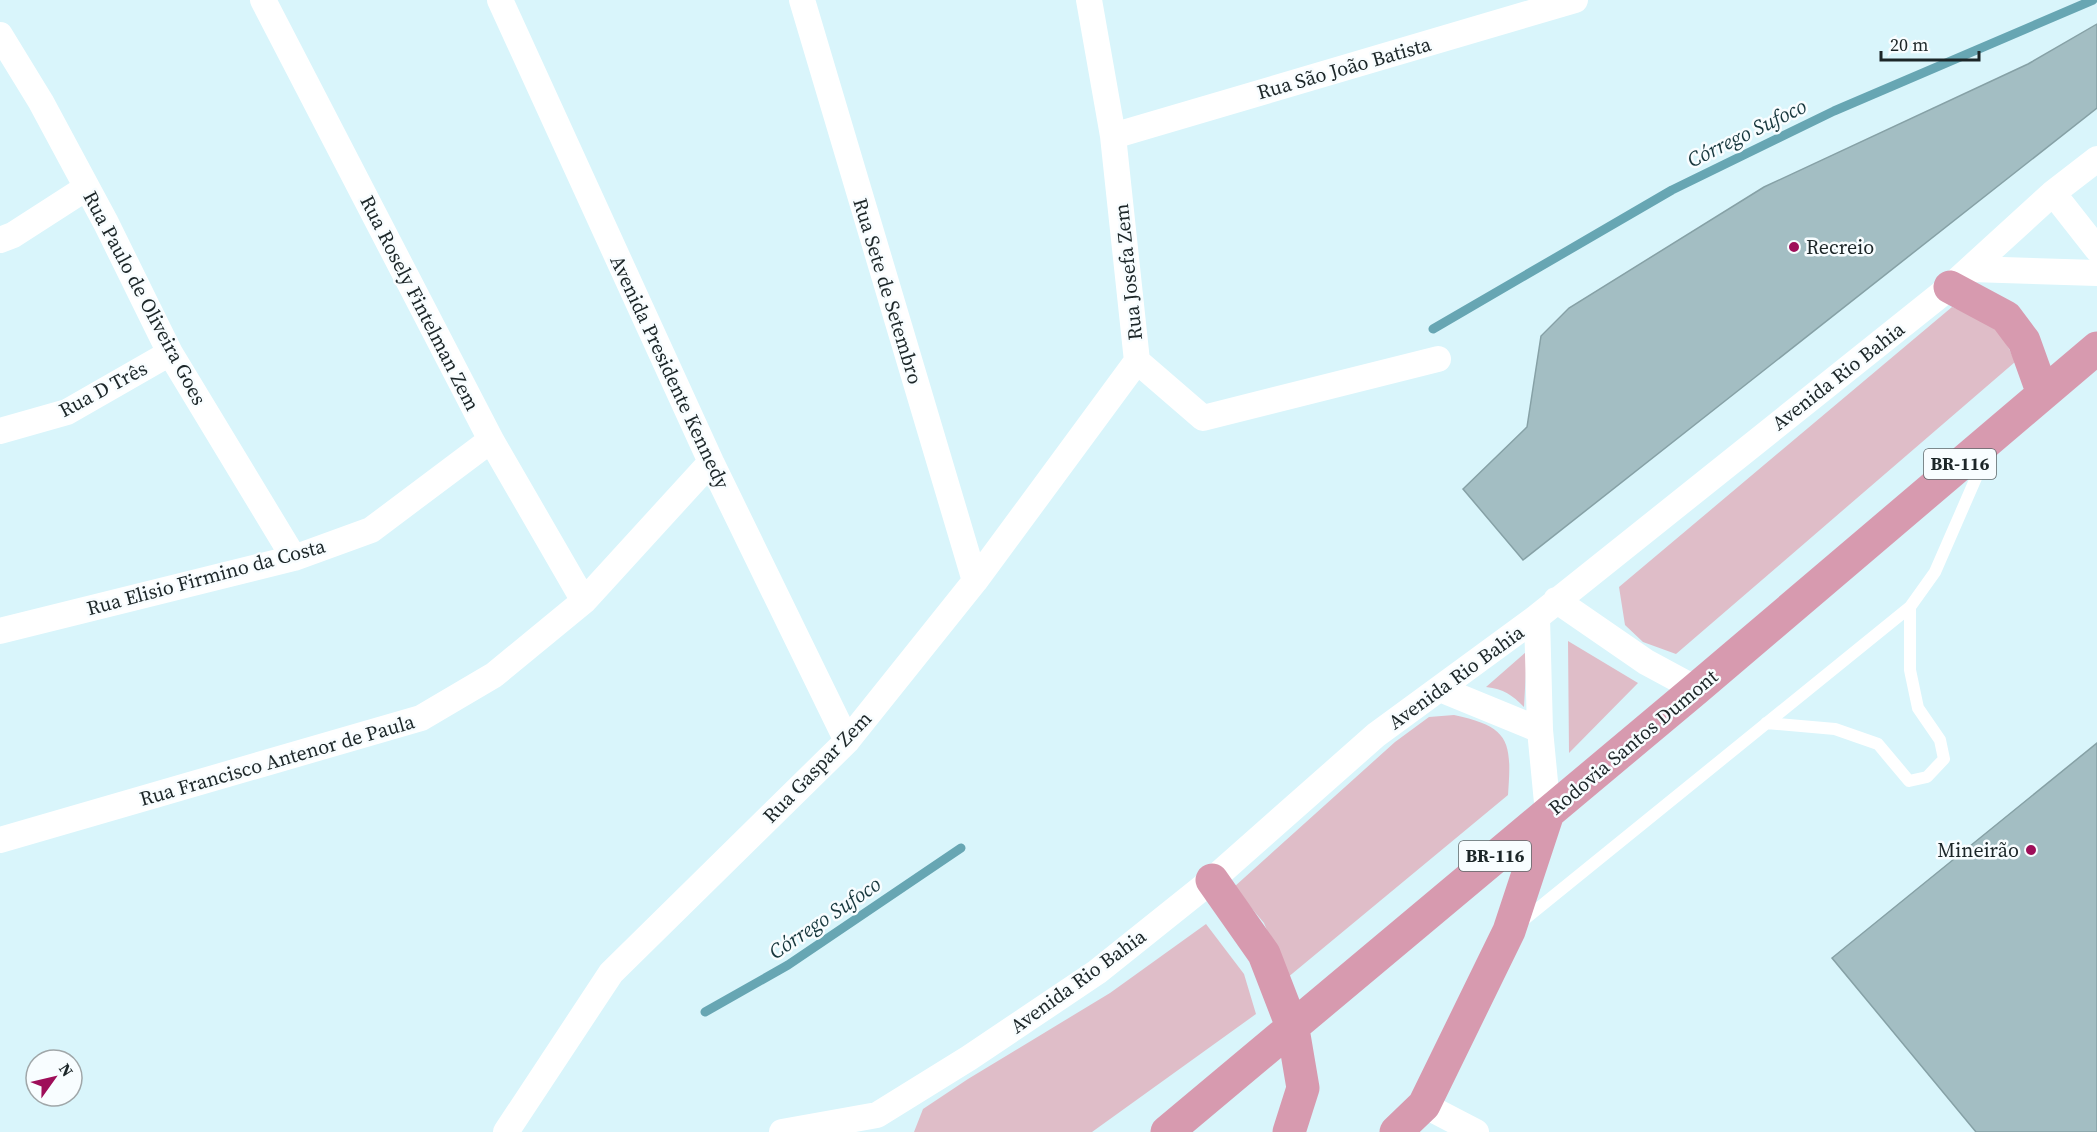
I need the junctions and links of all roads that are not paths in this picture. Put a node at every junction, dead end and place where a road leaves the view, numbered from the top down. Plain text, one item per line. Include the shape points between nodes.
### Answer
1 (263, 0) edge
2 (500, 0) edge
3 (802, 0) edge
4 (1089, 0) edge
5 (1575, 0) edge
6 (0, 35) edge
7 (1113, 136) junction
8 (2097, 159) edge
9 (86, 188) junction
10 (2053, 193) junction
11 (0, 240) edge
12 (2097, 249) edge
13 (2097, 273) edge
14 (1961, 278) junction
15 (2097, 348) edge
16 (170, 353) junction
17 (1438, 359) dead end
18 (1137, 361) junction
19 (2043, 394) junction
20 (0, 431) edge
21 (1995, 434) junction
22 (491, 440) junction
23 (711, 462) junction
24 (294, 558) junction
25 (975, 581) junction
26 (1556, 600) junction
27 (584, 602) junction
28 (1910, 607) junction
29 (1538, 617) junction
30 (0, 632) edge
31 (1440, 689) junction
32 (1696, 689) junction
33 (1766, 723) junction
34 (1540, 730) junction
35 (847, 741) junction
36 (1548, 813) junction
37 (0, 840) edge
38 (1212, 880) junction
39 (1509, 931) junction
40 (1293, 1029) junction
41 (1424, 1105) junction
42 (879, 1123) edge
43 (506, 1132) edge
44 (782, 1132) edge
45 (1167, 1132) edge
46 (1289, 1132) edge
47 (1396, 1132) edge
48 (1476, 1132) edge

1 - 22 street, Rua Rosely Fintelman Zem
2 - 23 street, Avenida Presidente Kennedy
3 - 25 street, Rua Sete de Setembro
4 - 7 street, Rua Josefa Zem
5 - 7 street, Rua São João Batista
6 - 9 street, Rua Paulo de Oliveira Goes
7 - 18 street, Rua Josefa Zem
8 - 10 street, Avenida Rio Bahia
9 - 11 street
9 - 16 street, Rua Paulo de Oliveira Goes
10 - 12 street
10 - 14 street, Avenida Rio Bahia
13 - 14 street
14 - 19 highway via 2006,317 2024,341
14 - 26 street, Avenida Rio Bahia
15 - 19 highway, Rodovia Santos Dumont / BR-116
16 - 20 street, Rua D Três via 67,412
16 - 24 street, Rua Paulo de Oliveira Goes
17 - 18 street, Rua Josefa Zem via 1203,418
18 - 25 street, Rua Gaspar Zem
19 - 21 highway, Rodovia Santos Dumont / BR-116
21 - 28 lane via 1935,572
21 - 32 highway, Rodovia Santos Dumont / BR-116
22 - 24 street, Rua Elisio Firmino da Costa via 371,530
22 - 27 street, Rua Rosely Fintelman Zem
23 - 27 street, Rua Francisco Antenor de Paula
23 - 35 street, Avenida Presidente Kennedy
24 - 30 street, Rua Elisio Firmino da Costa
25 - 35 street, Rua Gaspar Zem
26 - 29 street, Avenida Rio Bahia
26 - 32 street via 1646,662
27 - 37 street, Rua Francisco Antenor de Paula via 494,675 421,718
28 - 33 lane
28 - 33 lane via 1910,670 1918,708 1940,740 1944,759 1927,777 1909,781 1878,744 1835,729
29 - 31 street, Avenida Rio Bahia
29 - 34 street
31 - 34 street
31 - 38 street, Avenida Rio Bahia via 1376,735
32 - 36 highway, Rodovia Santos Dumont / BR-116
33 - 39 lane
34 - 36 street
35 - 43 street, Rua Gaspar Zem via 611,973
36 - 39 highway
36 - 40 highway, Rodovia Santos Dumont / BR-116
38 - 40 highway via 1264,954
38 - 42 street, Avenida Rio Bahia via 1097,972
39 - 41 highway
40 - 45 highway, Rodovia Santos Dumont / BR-116
40 - 46 highway via 1303,1088
41 - 47 highway
41 - 48 street
42 - 44 street, Avenida Rio Bahia

